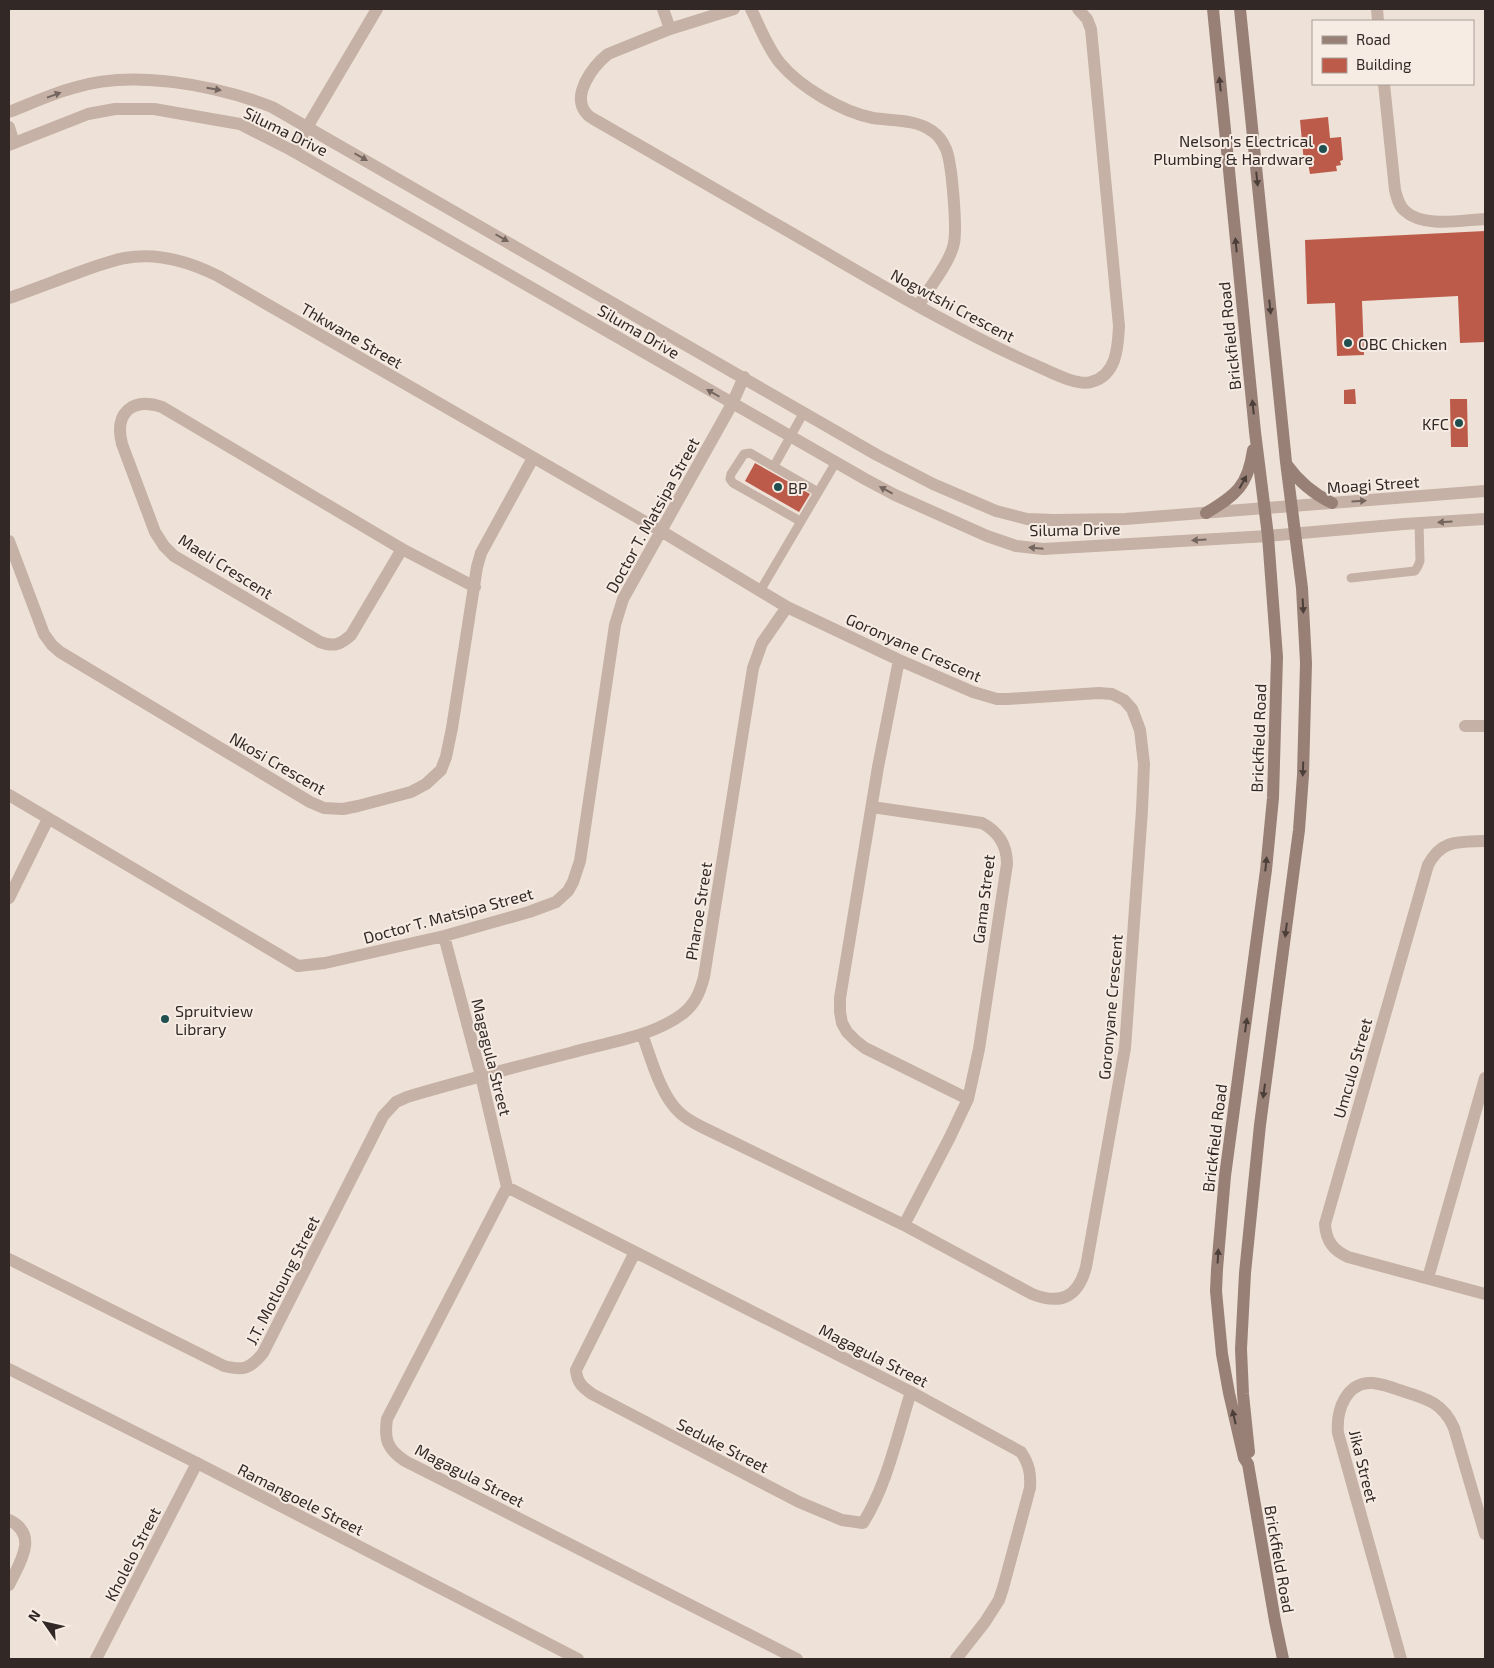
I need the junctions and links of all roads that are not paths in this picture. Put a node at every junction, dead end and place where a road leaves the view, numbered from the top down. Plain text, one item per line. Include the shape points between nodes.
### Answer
1 (377, 9) edge
2 (663, 9) edge
3 (734, 9) edge
4 (751, 9) edge
5 (1078, 9) edge
6 (1213, 9) edge
7 (1240, 9) edge
8 (670, 30) junction
9 (1384, 85) edge
10 (9, 112) edge
11 (307, 126) junction
12 (9, 128) edge
13 (11, 144) edge
14 (293, 151) junction
15 (1485, 219) edge
16 (9, 298) edge
17 (918, 306) junction
18 (744, 377) junction
19 (732, 404) junction
20 (804, 412) junction
21 (1255, 432) junction
22 (791, 437) junction
23 (533, 458) junction
24 (836, 462) junction
25 (1286, 462) junction
26 (774, 466) junction
27 (1485, 491) edge
28 (818, 492) junction
29 (1332, 503) junction
30 (1292, 506) junction
31 (1264, 508) junction
32 (1206, 513) junction
33 (1485, 519) edge
34 (800, 521) junction
35 (1419, 523) junction
36 (661, 531) junction
37 (1295, 533) junction
38 (1268, 536) junction
39 (9, 541) edge
40 (402, 549) junction
41 (1351, 578) dead end
42 (475, 587) junction
43 (760, 591) junction
44 (787, 607) junction
45 (899, 660) junction
46 (1465, 726) dead end
47 (1485, 726) edge
48 (9, 795) edge
49 (872, 807) junction
50 (48, 819) junction
51 (1485, 841) edge
52 (9, 898) edge
53 (444, 936) junction
54 (642, 1034) junction
55 (481, 1076) junction
56 (1485, 1078) edge
57 (968, 1099) junction
58 (507, 1187) junction
59 (904, 1225) junction
60 (635, 1252) junction
61 (9, 1259) edge
62 (1428, 1278) junction
63 (1485, 1294) edge
64 (9, 1369) edge
65 (911, 1392) junction
66 (197, 1463) junction
67 (1248, 1464) junction
68 (9, 1520) edge
69 (1485, 1534) edge
70 (9, 1585) edge
71 (574, 1658) edge
72 (96, 1659) edge
73 (798, 1659) edge
74 (956, 1659) edge
75 (1283, 1659) edge
76 (1401, 1659) edge

1 - 11 street
2 - 8 street
3 - 8 street, Nogwtshi Crescent
4 - 17 street via 769,48 795,78 849,110 875,118 911,122 933,131 941,139 949,161 954,244
5 - 17 street, Nogwtshi Crescent via 1091,29 1119,326 1116,356 1111,367 1103,376 1090,382 1065,378 998,348
21 -> 6 main road, Brickfield Road
7 -> 25 main road, Brickfield Road
8 - 17 street, Nogwtshi Crescent via 608,54 600,61 581,96 587,114
9 - 15 street via 1394,190 1403,210 1423,221
10 -> 11 street, Siluma Drive via 74,87 110,80 149,80 246,97
11 - 14 street
11 -> 18 street, Siluma Drive
12 - 13 street
13 - 14 street, Siluma Drive via 88,114 116,109 154,109 240,124
19 -> 14 street, Siluma Drive
16 - 23 street, Thkwane Street via 125,258 156,257 191,263
18 - 19 street, Doctor T. Matsipa Street
18 - 20 street, Siluma Drive
19 - 22 street, Siluma Drive
19 - 36 street, Doctor T. Matsipa Street
20 - 22 lane
20 - 32 street, Siluma Drive via 909,472 1013,517 1125,519
21 - 31 main road, Brickfield Road
32 -> 21 main road via 1240,488 1251,464
22 - 24 street, Siluma Drive
22 - 26 lane
23 - 36 street, Thkwane Street
23 - 42 street, Nkosi Crescent via 481,553
24 - 28 lane
38 -> 24 street, Siluma Drive via 1043,549 1016,546 895,495
25 - 29 main road via 1299,481
25 - 30 main road, Brickfield Road
26 - 28 lane
26 - 34 lane via 746,453 730,478 733,483
29 -> 27 street, Moagi Street
28 - 34 lane
29 - 30 street, Moagi Street
30 - 31 street, Moagi Street
30 - 37 main road, Brickfield Road
31 - 32 street, Siluma Drive
31 - 38 main road, Brickfield Road
33 -> 35 street
34 - 43 lane
35 - 37 street
35 - 41 lane via 1420,561 1415,571
36 - 43 street, Goronyane Crescent
36 - 53 street, Doctor T. Matsipa Street via 629,585 618,611 580,861 571,887 556,902
37 - 38 street
37 -> 67 main road, Brickfield Road via 1306,663 1303,775 1245,1273 1241,1349
67 -> 38 main road, Brickfield Road via 1229,1393 1216,1291 1225,1176 1273,798 1277,657
39 - 42 street, Nkosi Crescent via 44,634 52,645 275,782 324,808 358,806 410,792 426,784 441,770 452,728
40 - 40 street, Maeli Crescent via 162,407 140,403 123,416 119,432 122,444 155,532 164,546 174,556 320,642 338,645 351,636
40 - 42 street, Maeli Crescent
43 - 44 street, Goronyane Crescent
44 - 45 street, Goronyane Crescent
44 - 54 street, Pharoe Street via 762,643 753,668 701,990 681,1015
45 - 49 street
45 - 59 street, Goronyane Crescent via 973,692 998,698 1112,694 1124,700 1137,719 1144,764 1125,1048 1086,1267 1080,1284 1062,1298 1043,1298
46 - 47 street
48 - 50 street, Doctor T. Matsipa Street
49 - 57 street via 840,998 842,1023 865,1048
49 - 57 street, Gama Street via 982,823 1004,843 1006,874 979,1050
50 - 52 street
50 - 53 street, Doctor T. Matsipa Street via 298,966
51 - 62 street, Umculo Street via 1451,843 1433,855 1428,865 1324,1224 1328,1241 1339,1253
53 - 55 street, Magagula Street
54 - 55 street, Pharoe Street
54 - 59 street, Goronyane Crescent via 664,1091 684,1117
55 - 58 street, Magagula Street
55 - 61 street, J.T. Motloung Street via 400,1099 387,1110 263,1353 246,1368 238,1370 224,1366
56 - 62 street
57 - 59 street, Gama Street
58 - 60 street, Magagula Street
58 - 73 street, Magagula Street via 387,1418 386,1435 390,1449 405,1461
60 - 65 street, Magagula Street
60 - 65 street, Seduke Street via 576,1370 578,1381 592,1394 774,1489 842,1520 863,1524 880,1492
62 - 63 street, Umculo Street
64 - 66 street, Ramangoele Street
65 - 74 street, Magagula Street via 1014,1447 1027,1461 1030,1472 1030,1488 1001,1594 985,1622
66 - 71 street, Ramangoele Street
66 - 72 street, Kholelo Street
67 - 75 main road, Brickfield Road
68 - 70 street via 19,1527 26,1546
69 - 76 street, Jika Street via 1449,1416 1433,1402 1412,1394 1374,1383 1355,1387 1341,1405 1338,1433

